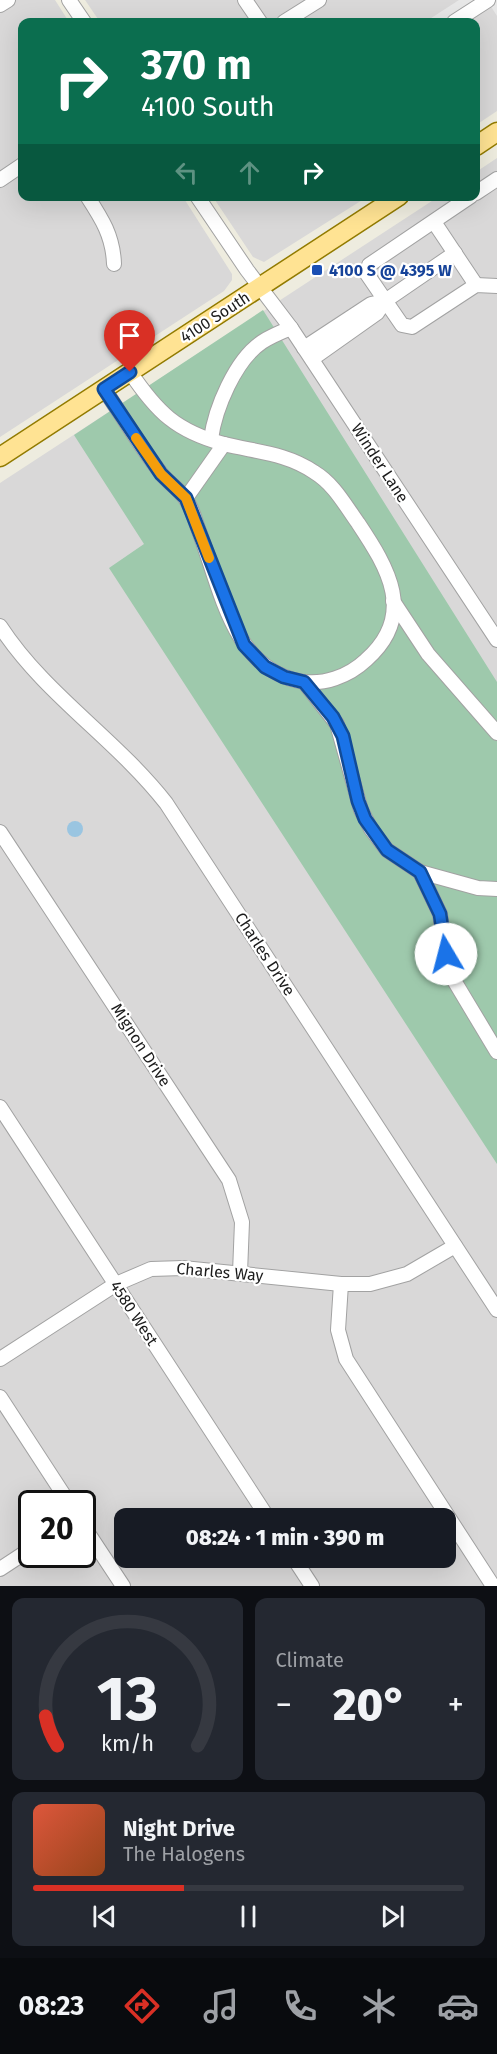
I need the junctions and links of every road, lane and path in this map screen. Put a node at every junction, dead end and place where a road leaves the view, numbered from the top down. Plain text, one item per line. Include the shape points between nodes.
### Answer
1 (8, 0) edge
2 (69, 0) edge
3 (245, 0) edge
4 (319, 0) edge
5 (488, 0) edge
6 (0, 5) edge
7 (81, 18) edge
8 (257, 18) edge
9 (290, 18) edge
10 (460, 18) edge
11 (497, 132) edge
12 (480, 141) edge
13 (18, 168) edge
14 (497, 179) edge
15 (0, 180) edge
16 (480, 191) edge
17 (90, 201) edge
18 (200, 201) edge
19 (392, 201) edge
20 (464, 201) edge
21 (434, 222) junction
22 (455, 253) junction
23 (114, 264) dead end
24 (476, 285) junction
25 (497, 286) edge
26 (260, 288) junction
27 (385, 301) junction
28 (291, 328) junction
29 (308, 353) junction
30 (130, 372) junction
31 (104, 389) junction
32 (217, 442) junction
33 (0, 457) edge
34 (186, 498) junction
35 (393, 601) junction
36 (0, 626) edge
37 (497, 640) edge
38 (304, 682) junction
39 (497, 733) edge
40 (0, 832) edge
41 (420, 872) junction
42 (497, 889) edge
43 (497, 1052) edge
44 (0, 1107) edge
45 (455, 1245) junction
46 (240, 1273) junction
47 (116, 1284) junction
48 (341, 1284) junction
49 (497, 1310) edge
50 (0, 1359) edge
51 (0, 1397) edge
52 (61, 1490) edge
53 (262, 1508) edge
54 (96, 1545) edge
55 (18, 1557) edge
56 (300, 1568) edge
57 (0, 1569) edge
58 (123, 1586) edge
59 (312, 1586) edge
60 (493, 1586) edge

1 - 6 street
2 - 7 street
3 - 8 street
4 - 9 street
5 - 10 street
11 - 12 main road
13 - 15 street
14 - 16 street
17 - 23 street via 108,228
18 - 26 street, Winder Lane
19 - 26 main road, 4100 South
20 - 21 street
21 - 22 street
21 - 27 street via 367,269
22 - 24 street
22 - 27 street
24 - 25 street
24 - 27 street via 412,327 402,325
26 - 28 street, Winder Lane
26 - 30 main road, 4100 South
27 - 29 street via 371,304
28 - 29 street, Winder Lane
28 - 32 street via 261,342 241,365 220,401
29 - 37 street, Winder Lane
30 - 31 main road, 4100 South
30 - 32 street via 163,416
31 - 33 main road, 4100 South
31 - 34 street via 161,474
32 - 34 street
32 - 35 street via 271,452 324,479 383,561 392,583
34 - 38 street via 244,645 265,667
35 - 38 street via 388,628 369,658 342,676
35 - 39 street via 413,635
36 - 45 street, Charles Drive via 42,680 127,757 166,803
38 - 41 street via 340,730 358,801 371,829 393,855
40 - 46 street, Mignon Drive via 229,1180 242,1222
41 - 42 street via 478,888
41 - 43 street via 440,914 447,960 455,982
44 - 47 street, 4580 West
45 - 48 street, Charles Way via 420,1268 394,1279
45 - 49 street, Charles Drive
46 - 47 street, Charles Way via 162,1267 139,1272
46 - 48 street, Charles Way
47 - 50 street, Charles Way
47 - 53 street, 4580 West
48 - 60 street via 338,1330 346,1359
51 - 52 street
54 - 58 street
55 - 57 street
56 - 59 street

